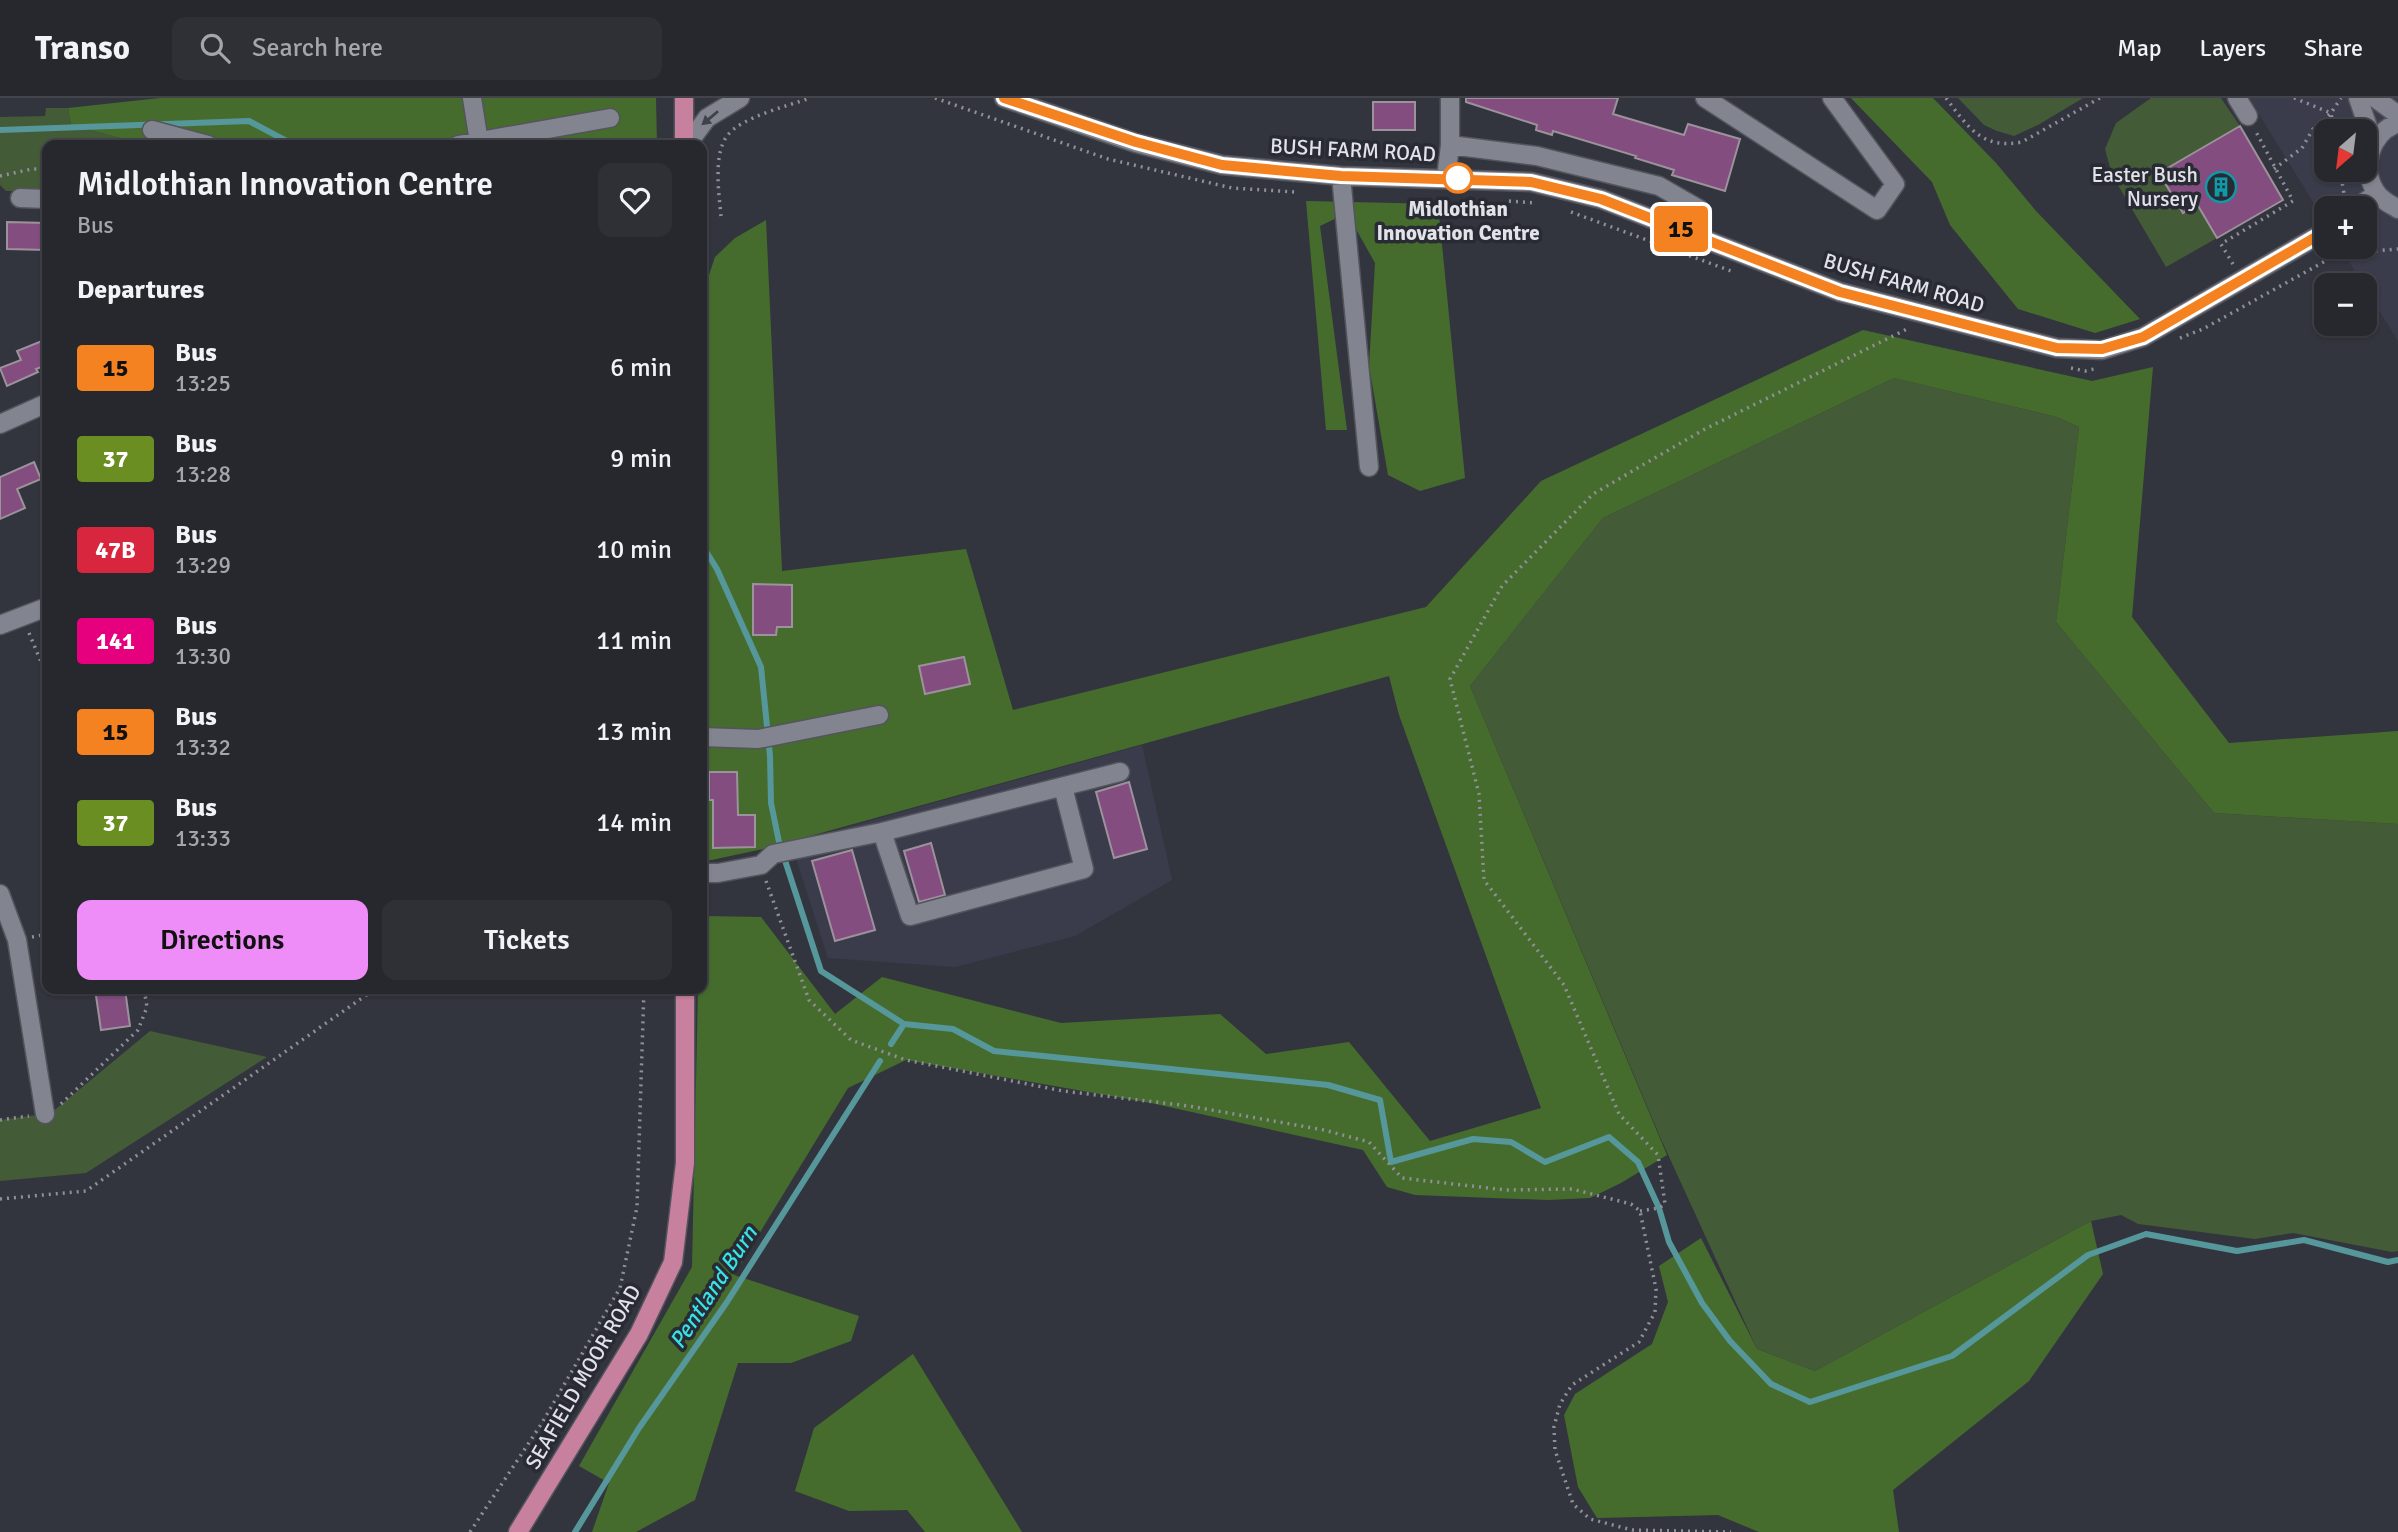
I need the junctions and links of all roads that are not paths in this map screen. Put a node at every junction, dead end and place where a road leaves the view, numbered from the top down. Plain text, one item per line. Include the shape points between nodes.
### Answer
1 (472, 98) edge
2 (684, 98) edge
3 (740, 98) edge
4 (1004, 98) edge
5 (1450, 98) edge
6 (1705, 98) edge
7 (1832, 98) edge
8 (2237, 98) edge
9 (2358, 98) edge
10 (2375, 98) edge
11 (2398, 115) edge
12 (2248, 116) road end
13 (611, 118) dead end
14 (2365, 119) edge
15 (2398, 123) edge
16 (152, 130) dead end
17 (2377, 139) edge
18 (189, 140) edge
19 (479, 140) edge
20 (490, 140) edge
21 (685, 140) edge
22 (689, 140) edge
23 (1450, 145) junction
24 (1341, 176) junction
25 (1446, 178) junction
26 (2372, 182) edge
27 (2377, 193) junction
28 (2369, 196) edge
29 (20, 198) dead end
30 (42, 198) edge
31 (2398, 209) edge
32 (1696, 235) junction
33 (2314, 238) edge
34 (42, 405) edge
35 (0, 424) edge
36 (1369, 467) dead end
37 (42, 609) edge
38 (0, 625) edge
39 (879, 715) dead end
40 (707, 737) edge
41 (1120, 772) dead end
42 (1063, 787) junction
43 (882, 832) junction
44 (707, 873) edge
45 (0, 894) edge
46 (8, 942) edge
47 (685, 994) edge
48 (45, 1114) road end
49 (518, 1532) edge

1 - 19 street
2 - 21 main road
3 -> 22 street via 707,118
4 - 24 street, BUSH FARM ROAD via 1222,165
5 - 23 street
6 - 7 street via 1877,210 1895,184
8 - 12 street
9 - 14 street
10 - 11 street
13 - 20 street
15 - 17 street
16 - 18 street
23 - 25 street
23 - 32 street via 1538,156 1659,186 1699,209
24 - 25 street, BUSH FARM ROAD
24 - 36 street
25 - 32 street, BUSH FARM ROAD via 1531,182 1601,199
26 - 27 street
27 - 28 street
27 - 31 street
29 - 30 street
32 - 33 street, BUSH FARM ROAD via 1840,292 2057,348 2102,349 2143,337
34 - 35 street
37 - 38 street
39 - 40 street via 758,739
41 - 42 street
42 - 43 street
42 - 43 street via 1084,869 910,916
43 - 44 street via 782,852 761,865
45 - 46 street
46 - 48 street
47 - 49 main road, SEAFIELD MOOR ROAD via 685,1163 673,1262 639,1334

